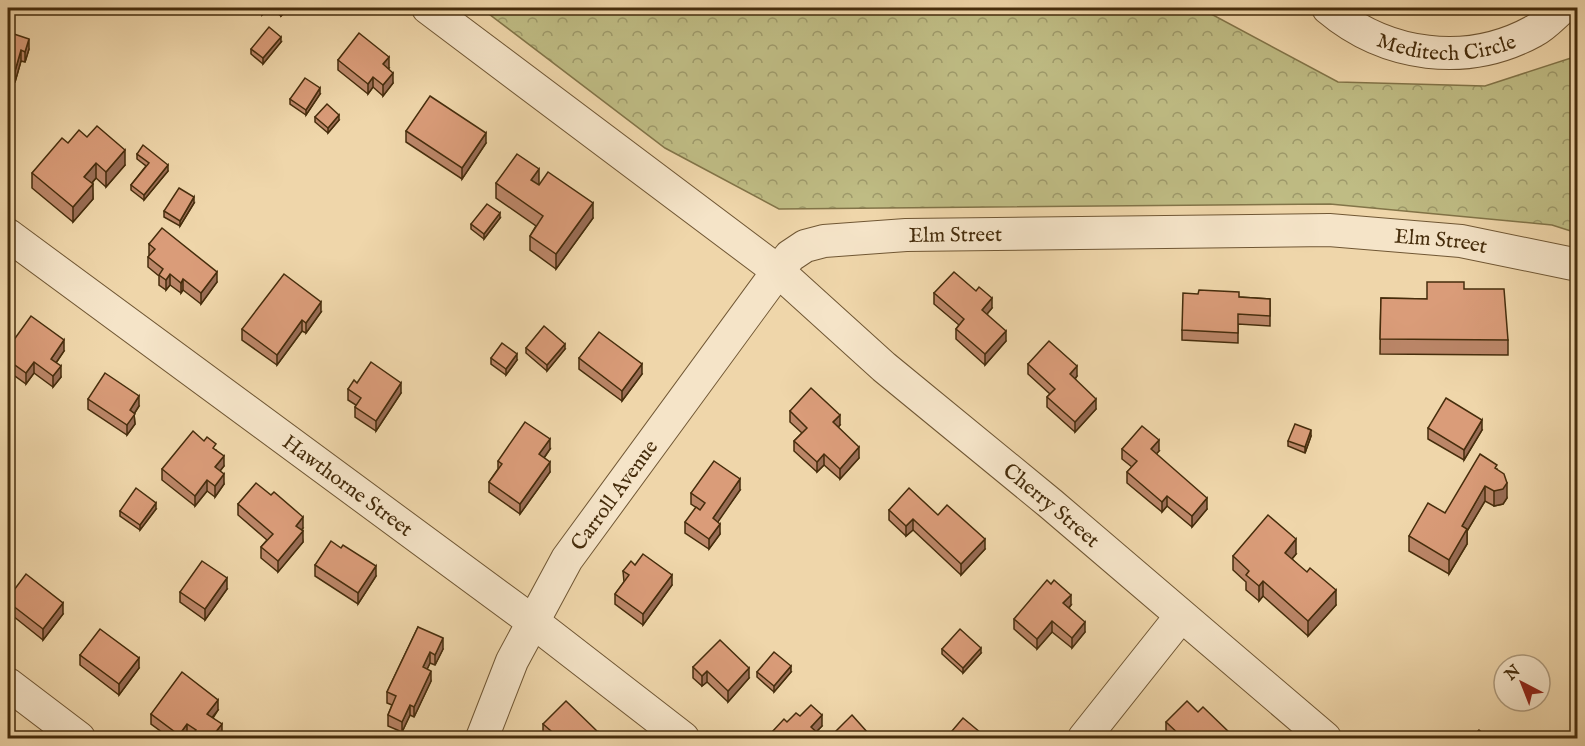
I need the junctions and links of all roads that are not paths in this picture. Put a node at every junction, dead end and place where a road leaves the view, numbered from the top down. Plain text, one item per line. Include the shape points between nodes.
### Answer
1 (428, 8) edge
2 (1329, 8) edge
3 (1562, 8) edge
4 (8, 235) edge
5 (1578, 265) edge
6 (777, 271) junction
7 (1180, 616) junction
8 (532, 621) junction
9 (8, 684) edge
10 (80, 738) edge
11 (482, 738) edge
12 (683, 738) edge
13 (1084, 738) edge
14 (1325, 738) edge

1 - 6 street
2 - 3 street, Meditech Circle via 1349,25 1383,43 1421,51 1461,53 1494,48 1536,31
4 - 8 street, Hawthorne Street
5 - 6 street, Elm Street via 1461,241 1329,230 906,235 824,241 805,246
6 - 7 street, Cherry Street via 884,367
6 - 8 street, Carroll Avenue via 567,559
7 - 13 street
7 - 14 street, Cherry Street
8 - 11 street, Carroll Avenue
8 - 12 street, Hawthorne Street
9 - 10 street

